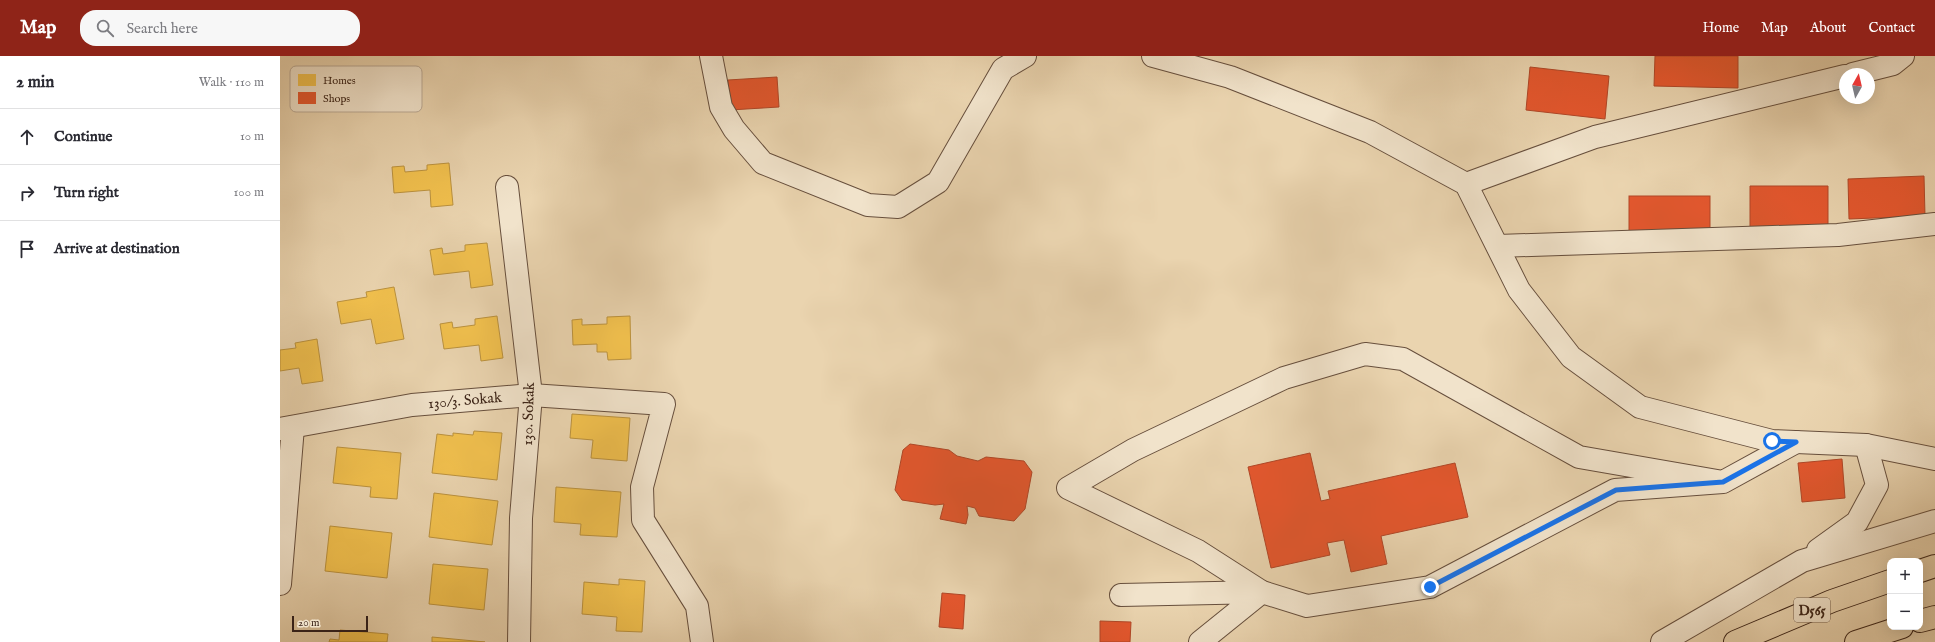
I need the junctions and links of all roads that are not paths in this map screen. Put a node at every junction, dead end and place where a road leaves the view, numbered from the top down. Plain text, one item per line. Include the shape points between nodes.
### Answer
1 (711, 56) edge
2 (1024, 56) edge
3 (1153, 56) edge
4 (1903, 56) edge
5 (1875, 68) edge
6 (1839, 77) edge
7 (1466, 184) junction
8 (507, 187) dead end
9 (1935, 224) edge
10 (1498, 246) junction
11 (531, 395) junction
12 (286, 428) edge
13 (1796, 442) junction
14 (1866, 445) junction
15 (1935, 459) edge
16 (1723, 482) junction
17 (1935, 521) edge
18 (1802, 560) junction
19 (1935, 566) edge
20 (1923, 570) edge
21 (1887, 582) edge
22 (280, 584) edge
23 (1262, 592) junction
24 (1120, 595) dead end
25 (1935, 617) edge
26 (1923, 620) edge
27 (1893, 630) edge
28 (519, 642) edge
29 (702, 642) edge
30 (1200, 642) edge
31 (1662, 642) edge
32 (1735, 642) edge
33 (1856, 642) edge

1 - 2 street via 721,107 734,129 763,163 868,204 898,208 938,182 1003,69
3 - 7 street via 1230,77 1370,132
4 - 5 street via 1893,64
6 - 7 street via 1595,137
7 - 10 street
8 - 11 street, 130. Sokak
9 - 10 street via 1838,235
10 - 13 street via 1519,290 1571,357 1640,407 1772,441
11 - 12 street, 130/3. Sokak via 412,405
11 - 28 street, 130. Sokak via 521,518
11 - 29 street, 130/3. Sokak via 664,404 642,487 643,520 697,606
12 - 22 street
13 - 14 street
13 - 16 street
14 - 15 street
14 - 18 street via 1877,485 1857,522
16 - 23 street via 1616,490 1430,587 1307,606
16 - 23 street via 1579,457 1403,359 1365,354 1284,378 1133,450 1068,488 1198,551
17 - 18 street
18 - 31 street
19 - 20 highway
21 - 32 highway, D565 via 1832,601
23 - 24 street
23 - 30 street
25 - 26 highway
27 - 33 highway

